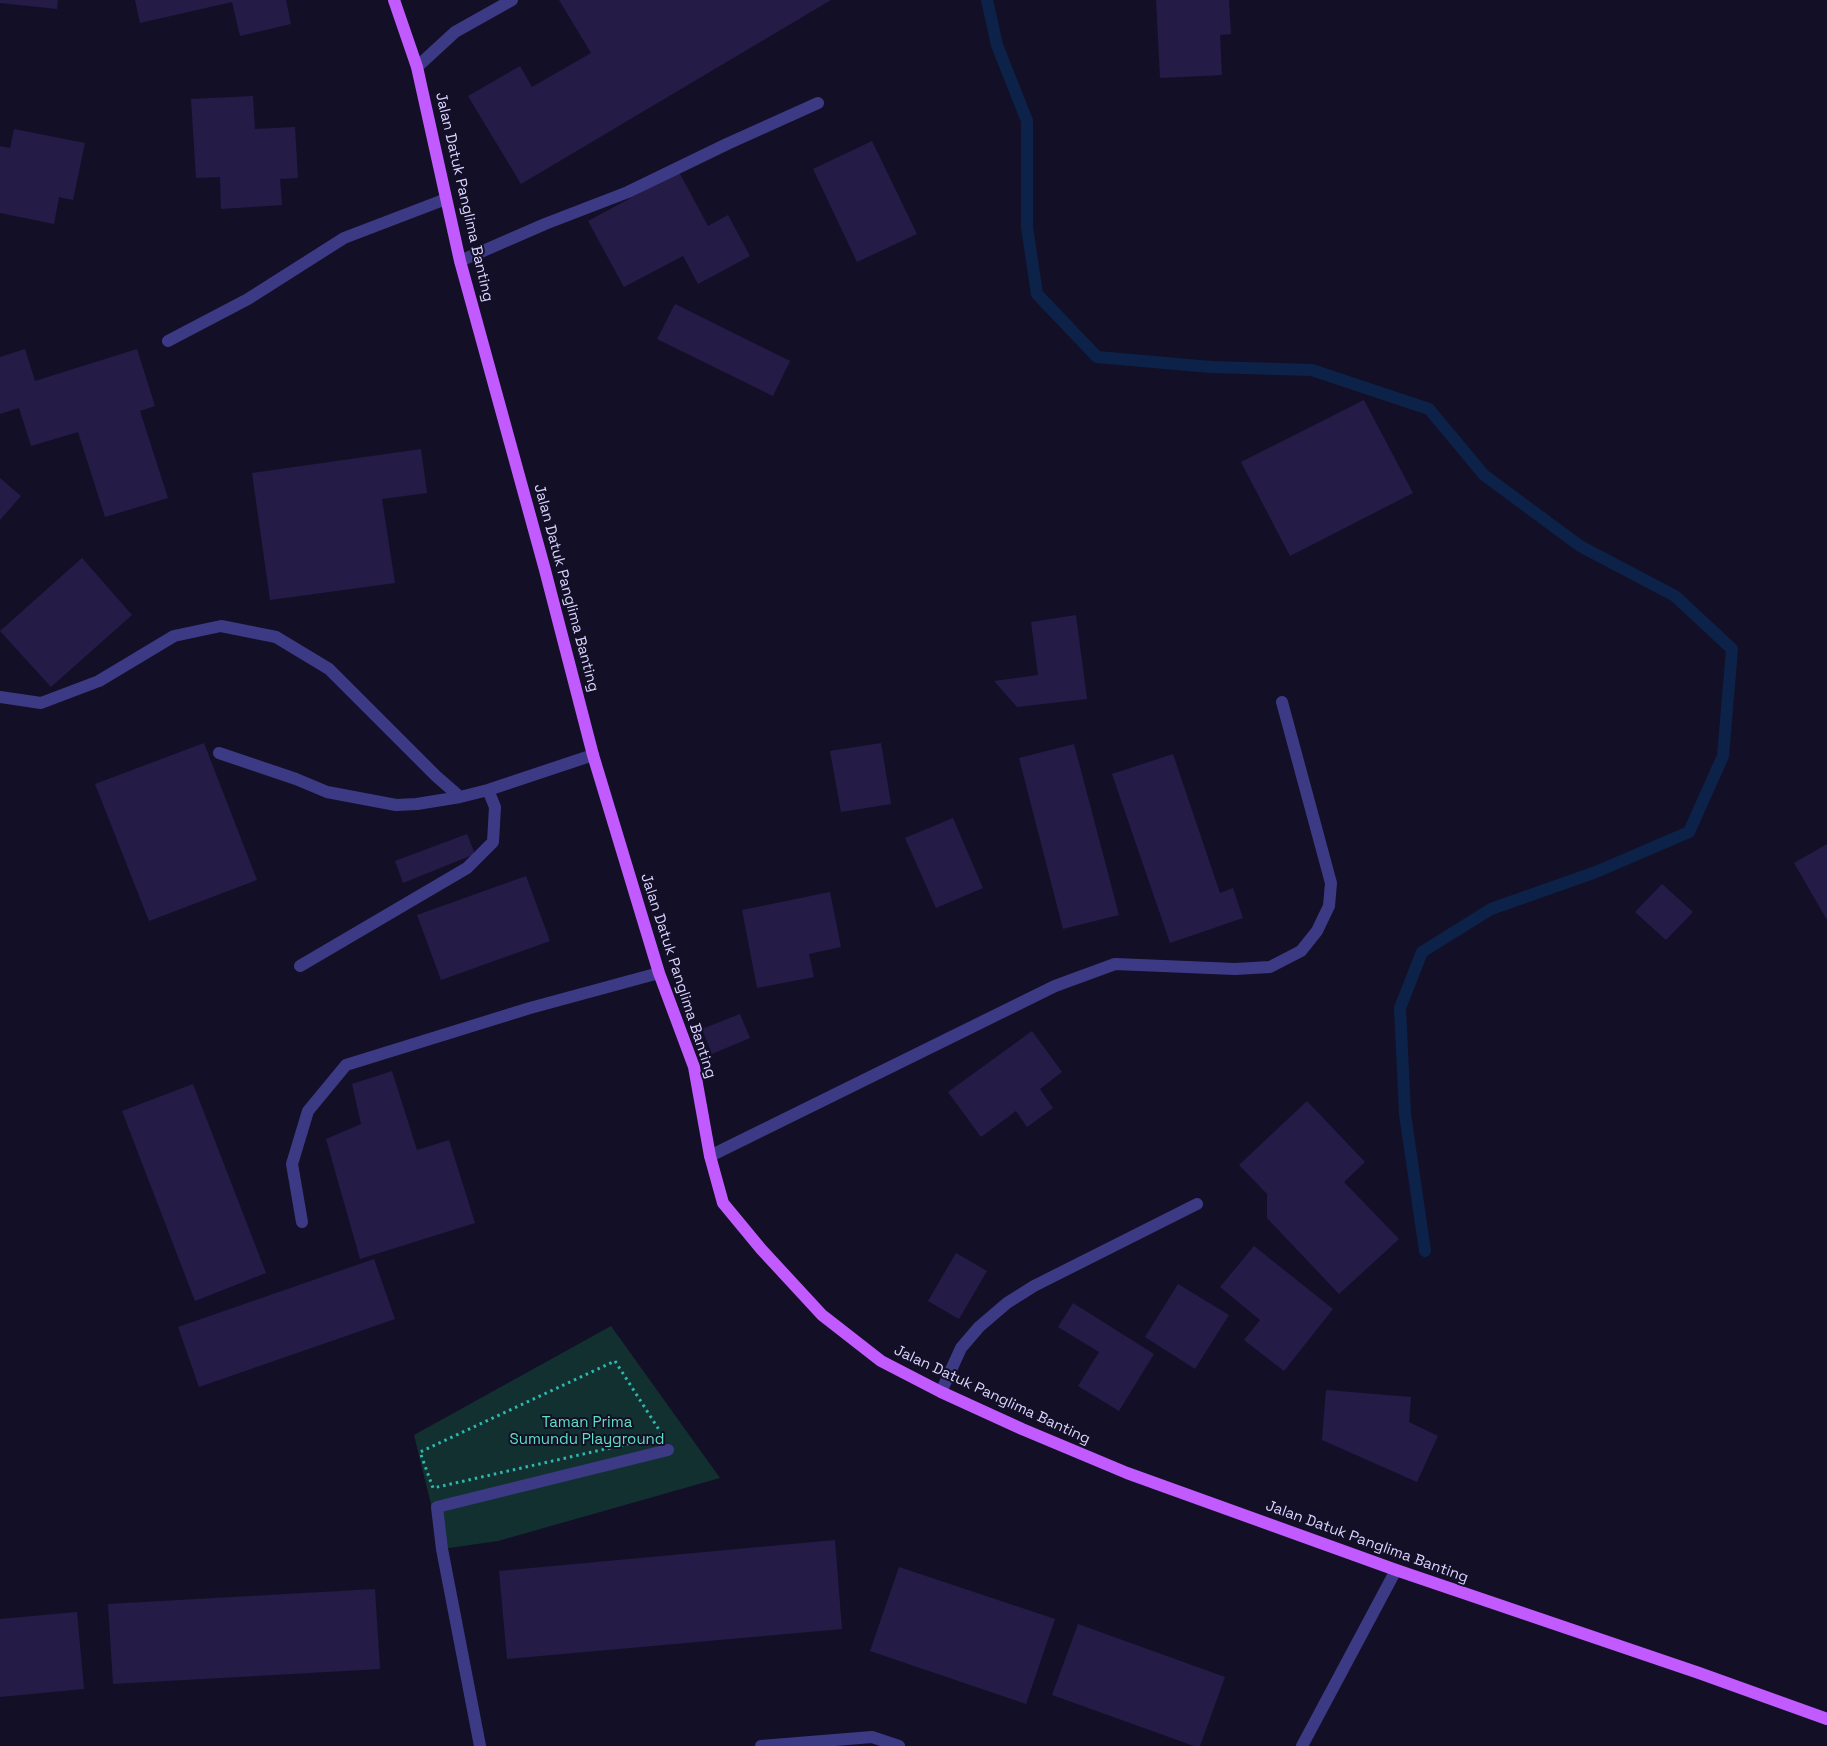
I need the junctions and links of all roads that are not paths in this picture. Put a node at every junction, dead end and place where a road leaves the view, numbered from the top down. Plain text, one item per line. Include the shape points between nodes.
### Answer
1 (394, 0) edge
2 (512, 0) edge
3 (417, 67) junction
4 (818, 103) dead end
5 (446, 200) junction
6 (460, 261) junction
7 (168, 340) dead end
8 (0, 696) edge
9 (1282, 702) dead end
10 (220, 753) dead end
11 (593, 755) junction
12 (488, 790) junction
13 (460, 797) junction
14 (300, 966) dead end
15 (659, 973) junction
16 (710, 1156) junction
17 (1197, 1204) dead end
18 (302, 1222) dead end
19 (941, 1392) junction
20 (668, 1450) dead end
21 (1396, 1570) junction
22 (1827, 1719) edge
23 (480, 1746) edge
24 (760, 1746) edge
25 (899, 1746) edge
26 (1302, 1746) edge

1 - 3 main road, Jalan Datuk Panglima Banting
2 - 3 street via 455,32
3 - 5 main road, Jalan Datuk Panglima Banting
4 - 6 street via 628,192
5 - 6 main road, Jalan Datuk Panglima Banting
5 - 7 street via 344,238 248,299
6 - 11 main road, Jalan Datuk Panglima Banting
8 - 13 street via 42,704 99,681 174,636 221,626 276,637 329,669
9 - 16 street via 1331,883 1329,906 1317,931 1301,951 1270,966 1235,969 1115,964 1055,986
10 - 13 street via 326,792 356,798 396,805
11 - 12 street
11 - 15 main road, Jalan Datuk Panglima Banting
12 - 13 street
12 - 14 street via 495,807 493,842 467,868
15 - 16 main road, Jalan Datuk Panglima Banting via 694,1067
15 - 18 street via 530,1008 346,1065 308,1110 292,1164
16 - 19 main road, Jalan Datuk Panglima Banting via 723,1203 822,1315 880,1361
17 - 19 street via 1007,1302 961,1348
19 - 21 main road, Jalan Datuk Panglima Banting via 1127,1473
20 - 23 street via 437,1507
21 - 22 main road, Jalan Datuk Panglima Banting via 1699,1672
21 - 26 street
24 - 25 street via 872,1737

